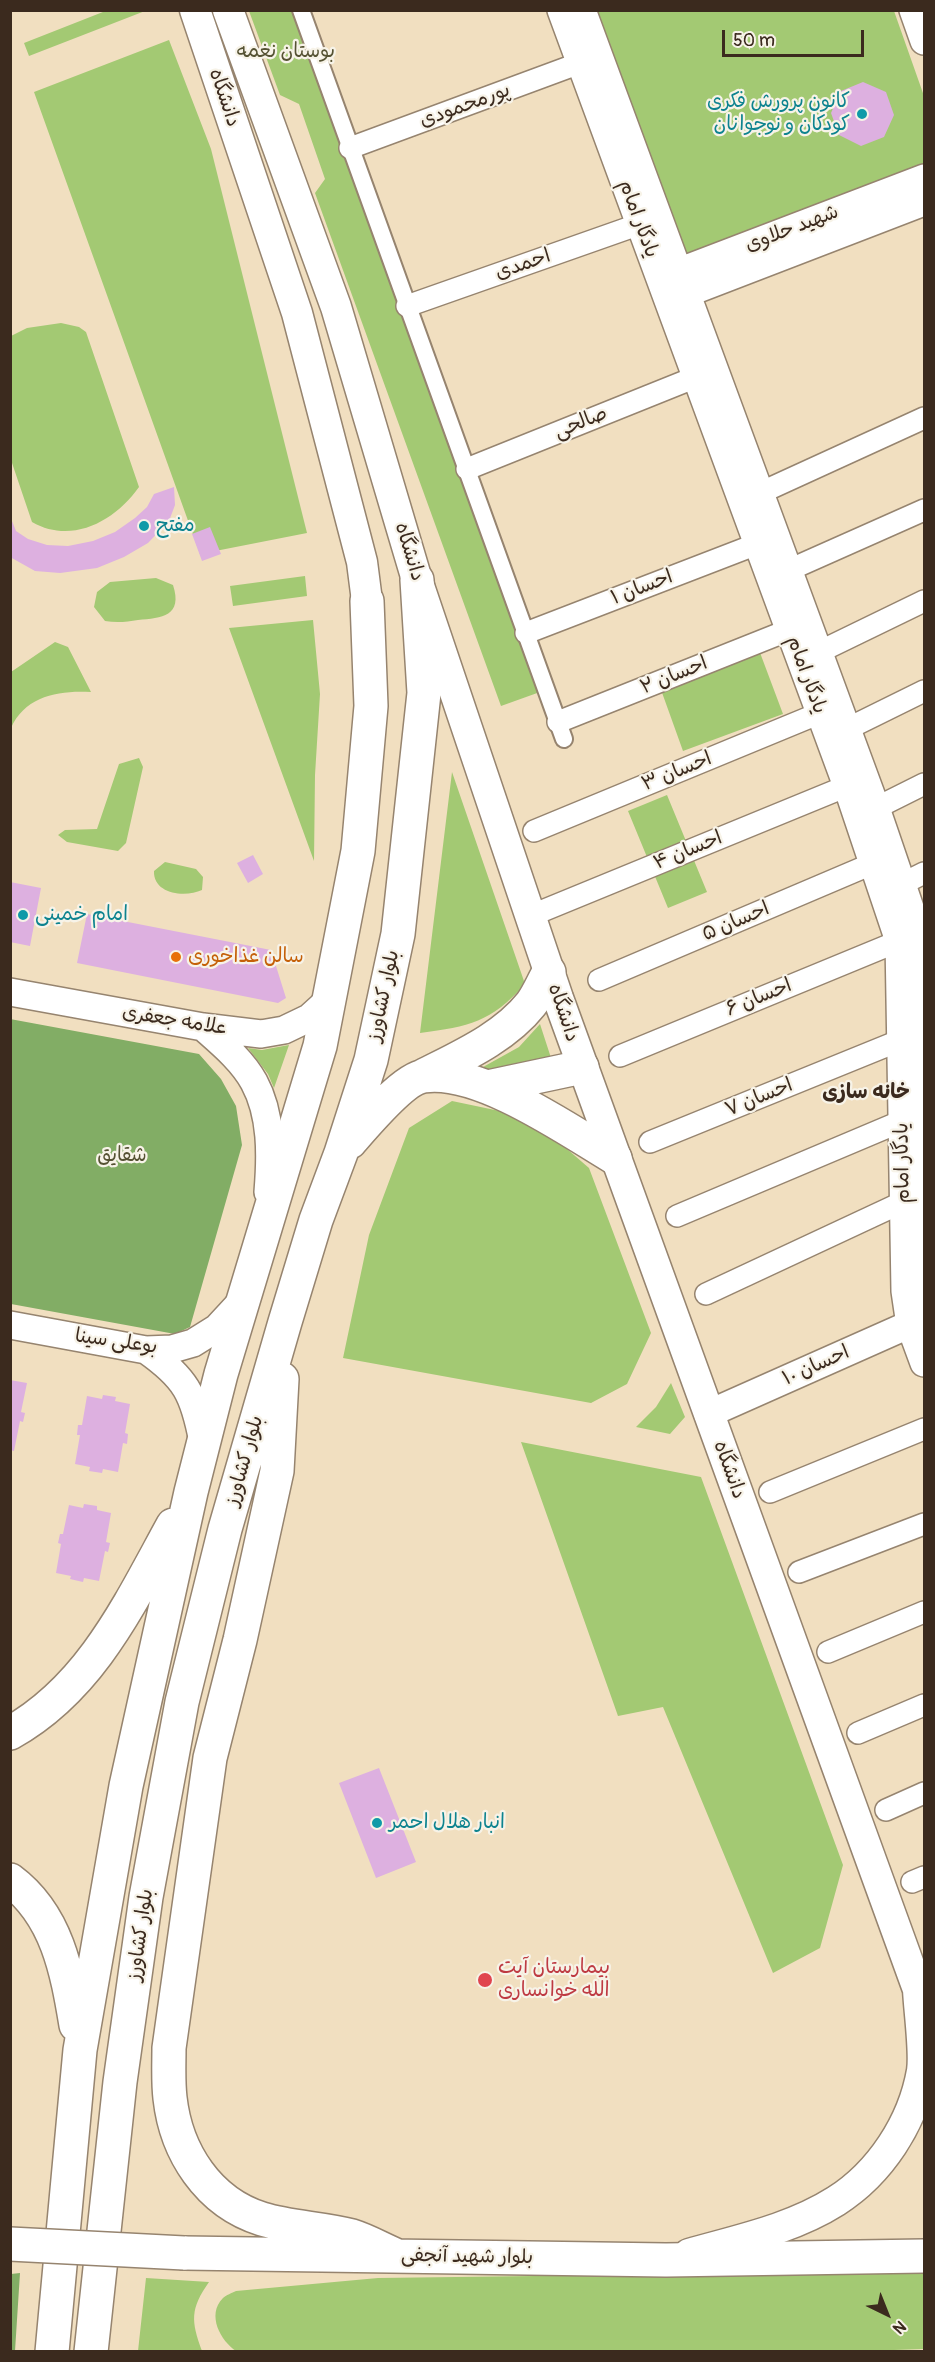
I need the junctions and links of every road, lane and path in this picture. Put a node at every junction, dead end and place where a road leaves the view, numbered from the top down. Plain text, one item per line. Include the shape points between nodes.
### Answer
1 (195, 10) edge
2 (228, 10) edge
3 (301, 10) edge
4 (561, 10) edge
5 (582, 10) edge
6 (580, 63) junction
7 (350, 148) junction
8 (924, 178) edge
9 (924, 202) edge
10 (838, 223) junction
11 (640, 224) junction
12 (673, 286) junction
13 (407, 306) junction
14 (696, 377) junction
15 (924, 418) edge
16 (466, 469) junction
17 (760, 493) junction
18 (924, 510) edge
19 (757, 544) junction
20 (789, 570) junction
21 (417, 580) junction
22 (367, 601) joint
23 (924, 601) edge
24 (789, 630) junction
25 (526, 633) junction
26 (819, 652) junction
27 (924, 691) edge
28 (820, 713) junction
29 (847, 729) junction
30 (561, 730) joint
31 (924, 784) edge
32 (847, 786) junction
33 (876, 808) junction
34 (534, 831) dead end
35 (874, 863) junction
36 (913, 878) edge
37 (530, 916) junction
38 (899, 941) junction
39 (924, 962) edge
40 (549, 972) junction
41 (599, 981) dead end
42 (10, 992) edge
43 (331, 998) junction
44 (203, 1027) junction
45 (901, 1040) junction
46 (620, 1056) dead end
47 (582, 1067) junction
48 (423, 1076) junction
49 (488, 1087) junction
50 (916, 1110) edge
51 (650, 1142) dead end
52 (341, 1153) junction
53 (615, 1158) junction
54 (917, 1202) edge
55 (677, 1216) dead end
56 (265, 1224) junction
57 (924, 1293) edge
58 (706, 1294) dead end
59 (924, 1298) edge
60 (242, 1301) junction
61 (285, 1322) junction
62 (917, 1322) edge
63 (10, 1325) edge
64 (146, 1350) junction
65 (924, 1363) edge
66 (708, 1414) junction
67 (924, 1429) edge
68 (203, 1443) junction
69 (191, 1492) junction
70 (770, 1492) dead end
71 (924, 1524) edge
72 (799, 1572) dead end
73 (924, 1612) edge
74 (828, 1652) dead end
75 (924, 1705) edge
76 (10, 1733) edge
77 (858, 1733) dead end
78 (924, 1793) edge
79 (886, 1810) dead end
80 (10, 1880) edge
81 (921, 1997) edge
82 (80, 2050) junction
83 (10, 2244) edge
84 (398, 2256) junction
85 (924, 2256) edge
86 (666, 2260) junction
87 (52, 2352) edge
88 (91, 2352) edge

1 - 22 main road, دانشگاه via 297,313 362,562
2 - 21 main road, دانشگاه via 336,307
3 - 7 street
4 - 6 street, یادگار امام
5 - 12 street, یادگار امام
6 - 7 street, پورمحمودی
6 - 11 street, یادگار امام
7 - 13 street
8 - 10 street, شهید حلاوی
9 - 10 street, شهید حلاوی
10 - 12 street, شهید حلاوی
11 - 12 street, یادگار امام
11 - 13 street, احمدی
12 - 14 street, یادگار امام
12 - 17 street, یادگار امام
13 - 16 street
14 - 16 street, صالحی
14 - 19 street, یادگار امام
15 - 17 street
16 - 25 street
17 - 20 street, یادگار امام
18 - 20 street
19 - 24 street, یادگار امام
19 - 25 street, احسان ۱
20 - 26 street, یادگار امام
21 - 37 main road, دانشگاه
21 - 52 main road, بلوار کشاورز via 424,693 398,934 370,1060
22 - 43 main road, بلوار کشاورز via 371,706 359,840
23 - 26 street
24 - 28 street, یادگار امام
24 - 30 street, احسان ۲
25 - 30 street
26 - 29 street, یادگار امام
27 - 29 street
28 - 32 street, یادگار امام
28 - 34 street, احسان ۳
29 - 33 street, یادگار امام
31 - 33 street
32 - 35 street, یادگار امام
32 - 37 street, احسان ۴
33 - 36 street, یادگار امام
35 - 38 street, یادگار امام
35 - 41 street, احسان ۵
36 - 39 street, یادگار امام
37 - 40 main road, دانشگاه
38 - 45 street, یادگار امام
38 - 46 street, احسان ۶
39 - 50 street, یادگار امام
40 - 47 main road, دانشگاه
40 - 48 main road via 531,1004 512,1023 465,1055
42 - 44 street, علامه جعفری
43 - 44 street, علامه جعفری via 309,1018 284,1030 261,1034
43 - 56 main road, بلوار کشاورز
44 - 56 street via 254,1082 265,1114 270,1144
45 - 50 street, یادگار امام
45 - 51 street, احسان ۷
47 - 49 main road
47 - 53 main road, دانشگاه
48 - 49 main road via 456,1078
48 - 52 main road via 383,1104
49 - 53 main road via 543,1114
50 - 54 street, یادگار امام
50 - 55 street
52 - 61 main road, بلوار کشاورز
53 - 66 main road, دانشگاه
54 - 57 street, یادگار امام
54 - 58 street
54 - 62 street, یادگار امام via 905,1291
56 - 60 main road, بلوار کشاورز
57 - 59 street, یادگار امام
60 - 64 street, بوعلی سینا via 217,1328 193,1343
60 - 68 main road, بلوار کشاورز
61 - 84 main road via 277,1471 210,1758 169,2048 169,2096 186,2155 225,2200 263,2219 353,2236
61 - 88 main road, بلوار کشاورز via 225,1529 182,1702 146,1897 121,2071
62 - 65 street, یادگار امام
62 - 66 street, احسان ۱۰
63 - 64 street, بوعلی سینا
64 - 68 street via 183,1383 196,1407
66 - 81 main road, دانشگاه
67 - 70 street
68 - 69 main road, بلوار کشاورز
69 - 76 main road via 104,1646 68,1690
69 - 82 main road, بلوار کشاورز via 126,1786
71 - 72 street
73 - 74 street
75 - 77 street
78 - 79 street
80 - 82 main road via 43,1915 59,1946
81 - 86 main road, دانشگاه via 922,2069 912,2109 896,2140 871,2172 836,2201 799,2220
82 - 87 main road, بلوار کشاورز
83 - 84 main road, بلوار شهید آنجفی, bridge via 184,2253
84 - 86 main road, بلوار شهید آنجفی
85 - 86 main road, بلوار شهید آنجفی

